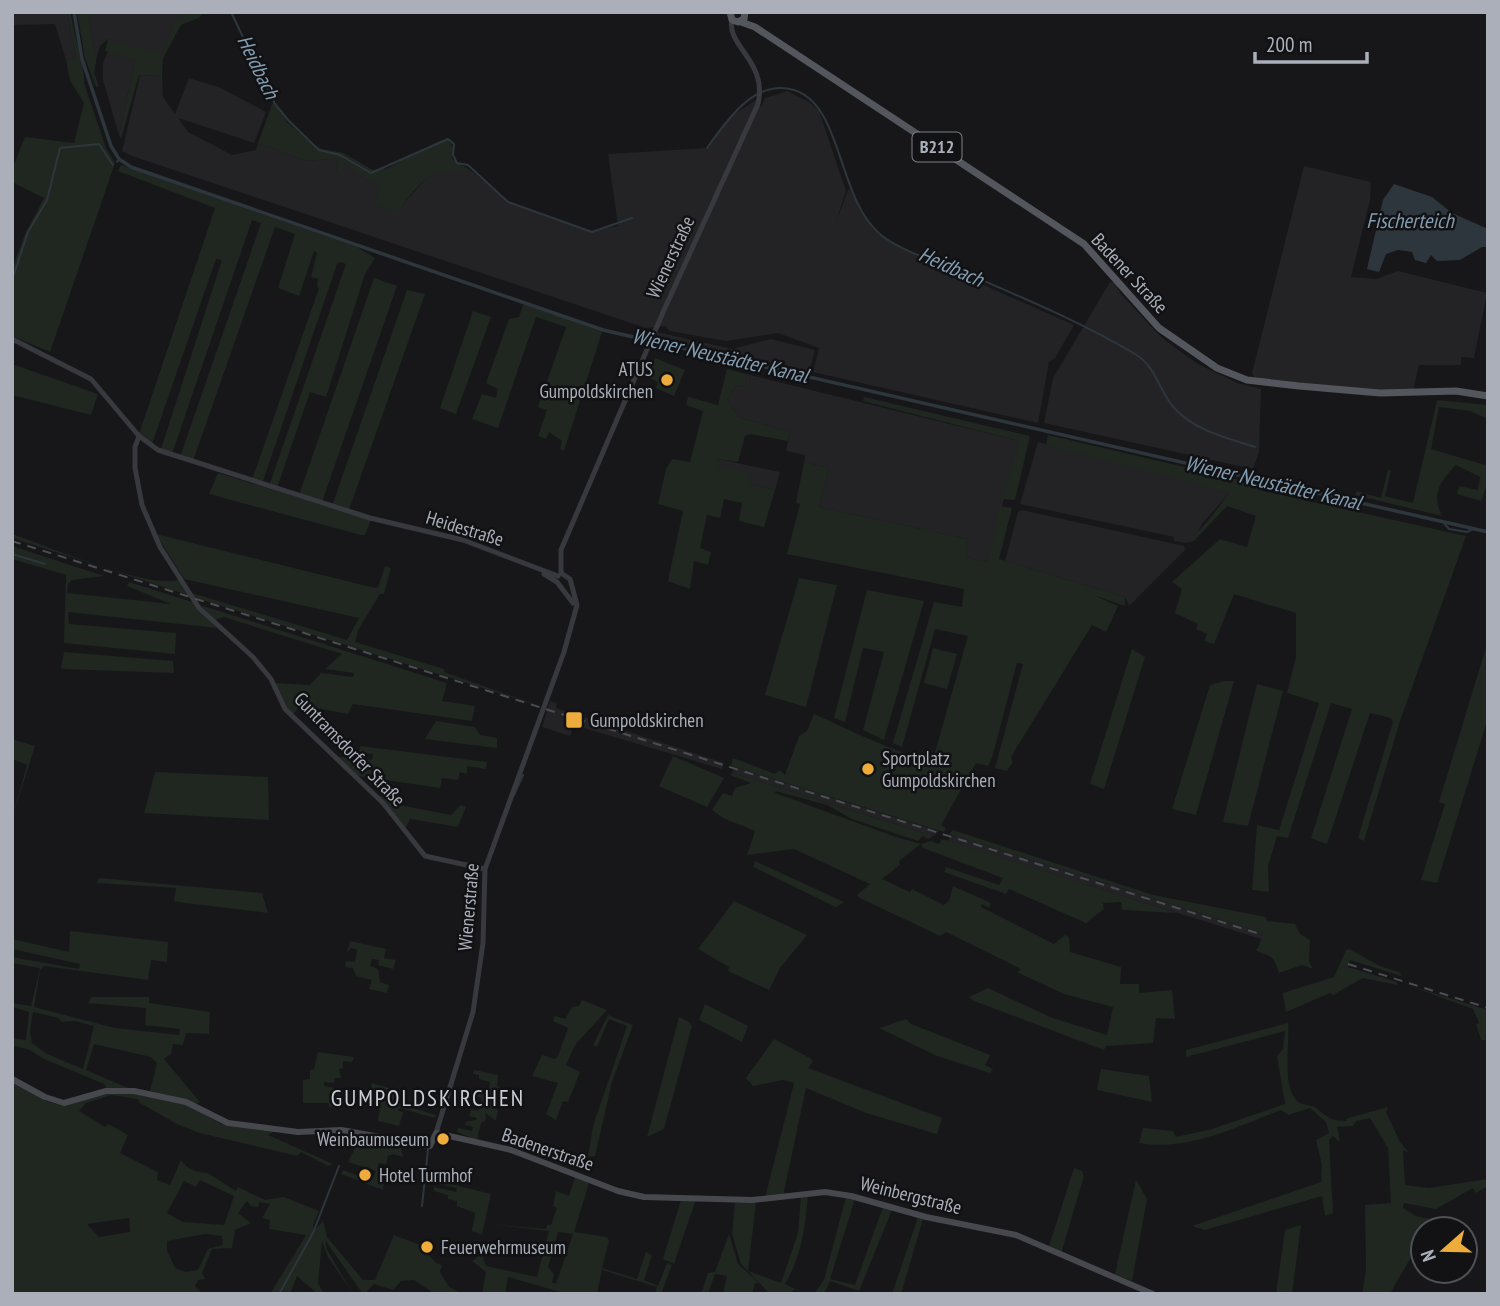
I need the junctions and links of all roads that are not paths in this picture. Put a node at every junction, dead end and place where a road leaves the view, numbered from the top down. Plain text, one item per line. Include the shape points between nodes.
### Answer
1 (736, 16) edge
2 (12, 339) edge
3 (1488, 396) edge
4 (139, 436) junction
5 (559, 577) junction
6 (568, 590) junction
7 (485, 869) junction
8 (12, 1079) edge
9 (436, 1133) junction
10 (649, 1198) joint
11 (1153, 1294) edge

1 - 3 main road, Badener Straße / B212 via 1084,244 1158,328 1217,368 1247,380 1299,386
1 - 5 street, Wienerstraße via 733,36 751,59 759,96 561,550
2 - 4 street, Heidestraße via 91,379
4 - 5 street, Heidestraße via 170,455 376,520 463,540
4 - 7 street, Guntramsdorfer Straße via 135,468 142,505 160,547 196,604 253,657 271,679 285,709 383,803 425,856
5 - 6 street
5 - 6 street, Wienerstraße via 570,579
6 - 7 street, Wienerstraße via 576,600 576,610 553,687
7 - 9 street, Wienerstraße via 484,931 473,1012
8 - 9 main road via 64,1103 106,1091 134,1091 186,1102 228,1123 299,1132 362,1132 430,1146
9 - 10 main road, Badenerstraße via 511,1150 618,1191
10 - 11 main road, Weinbergstraße via 752,1200 834,1192 1016,1235

